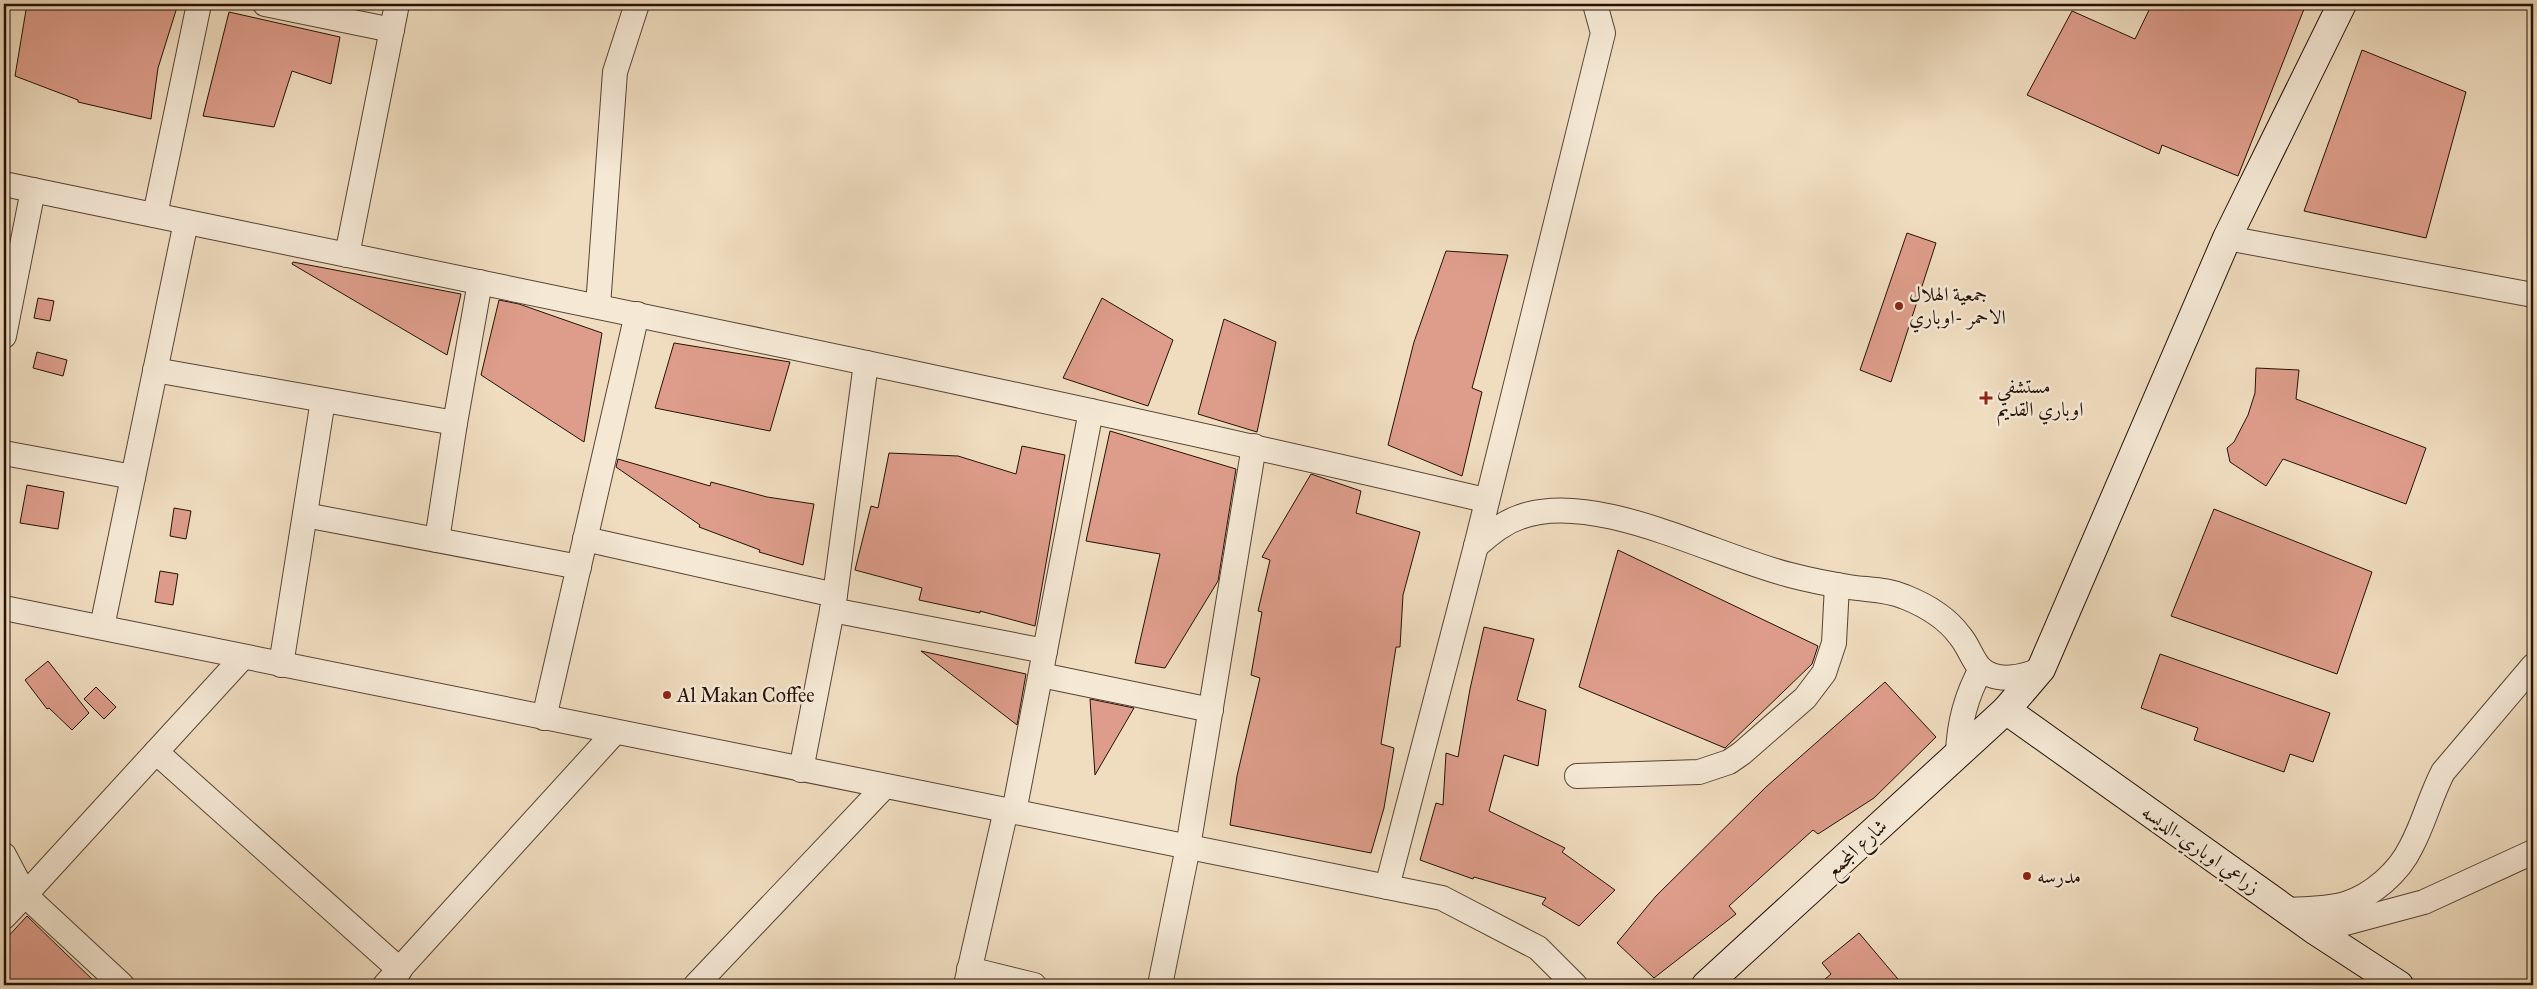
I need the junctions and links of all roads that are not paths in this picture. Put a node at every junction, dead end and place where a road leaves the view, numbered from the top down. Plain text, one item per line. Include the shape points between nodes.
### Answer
1 (199, 4) edge
2 (265, 4) edge
3 (397, 4) edge
4 (637, 4) edge
5 (1595, 4) edge
6 (2342, 4) edge
7 (392, 30) junction
8 (4, 184) edge
9 (33, 190) junction
10 (155, 215) junction
11 (186, 222) junction
12 (2227, 238) junction
13 (347, 255) junction
14 (480, 282) junction
15 (2533, 295) edge
16 (598, 306) junction
17 (637, 314) junction
18 (4, 336) edge
19 (866, 363) junction
20 (155, 370) junction
21 (323, 400) junction
22 (1091, 411) junction
23 (454, 423) junction
24 (1254, 446) junction
25 (4, 453) edge
26 (133, 477) junction
27 (1485, 500) junction
28 (305, 515) junction
29 (585, 539) junction
30 (437, 540) junction
31 (1476, 546) junction
32 (579, 567) junction
33 (1837, 585) junction
34 (834, 602) junction
35 (4, 608) edge
36 (102, 627) junction
37 (1045, 651) junction
38 (243, 657) junction
39 (281, 665) junction
40 (2533, 666) edge
41 (1981, 669) junction
42 (2041, 669) junction
43 (1041, 675) junction
44 (1211, 710) junction
45 (2006, 710) junction
46 (544, 718) junction
47 (615, 732) junction
48 (156, 752) junction
49 (1958, 753) junction
50 (802, 770) junction
51 (1577, 776) dead end
52 (885, 786) junction
53 (1010, 811) junction
54 (1188, 847) junction
55 (2533, 852) edge
56 (4, 855) edge
57 (1387, 887) junction
58 (25, 895) junction
59 (2287, 910) junction
60 (4, 917) edge
61 (2316, 931) junction
62 (393, 977) edge
63 (968, 977) edge
64 (707, 982) edge
65 (122, 985) edge
66 (1034, 985) edge
67 (1160, 985) edge
68 (1575, 985) edge
69 (1706, 985) edge
70 (2399, 985) edge

1 - 10 street
2 - 7 street
3 - 7 street
4 - 16 street via 615,72
5 - 27 street via 1603,33
6 - 12 street, شارع المجمع
7 - 13 street
8 - 9 street
9 - 10 street
9 - 18 street
10 - 11 street
11 - 13 street
11 - 20 street
12 - 15 street
12 - 42 street, شارع المجمع
13 - 14 street
14 - 16 street
14 - 23 street
16 - 17 street
17 - 19 street
17 - 29 street
19 - 22 street
19 - 34 street
20 - 21 street
20 - 26 street
21 - 23 street
21 - 28 street
22 - 24 street
22 - 37 street
23 - 30 street
24 - 27 street
24 - 44 street
25 - 26 street
26 - 36 street
27 - 31 street
28 - 30 street
28 - 39 street
29 - 32 street
29 - 34 street
30 - 32 street
31 - 33 street via 1496,529 1520,517 1546,511 1572,511 1648,527 1788,575
31 - 57 street
32 - 46 street
33 - 41 street via 1883,590 1925,606 1960,636
33 - 51 street via 1834,643 1824,673 1805,698 1742,753 1729,762 1699,772
34 - 37 street
34 - 50 street
35 - 36 street
36 - 38 street
37 - 43 street
38 - 39 street
38 - 48 street
39 - 46 street
40 - 59 street via 2443,772 2411,848 2383,882 2345,904
41 - 42 street via 1998,676 2017,678
41 - 49 street via 1972,684 1961,718
42 - 45 street, شارع المجمع
43 - 44 street
43 - 53 street
44 - 54 street
45 - 49 street, شارع المجمع
45 - 59 street, زراعي اوباري-الديسه
46 - 47 street
47 - 50 street
47 - 62 street
48 - 58 street
48 - 62 street
49 - 69 street, شارع المجمع
50 - 52 street
52 - 53 street
52 - 64 street
53 - 54 street
53 - 63 street
54 - 57 street
54 - 67 street
55 - 61 street via 2424,902
56 - 58 street
57 - 68 street via 1442,898 1538,948
58 - 60 street
58 - 65 street
59 - 61 street, زراعي اوباري-الديسه
61 - 70 street, زراعي اوباري-الديسه
63 - 66 street

